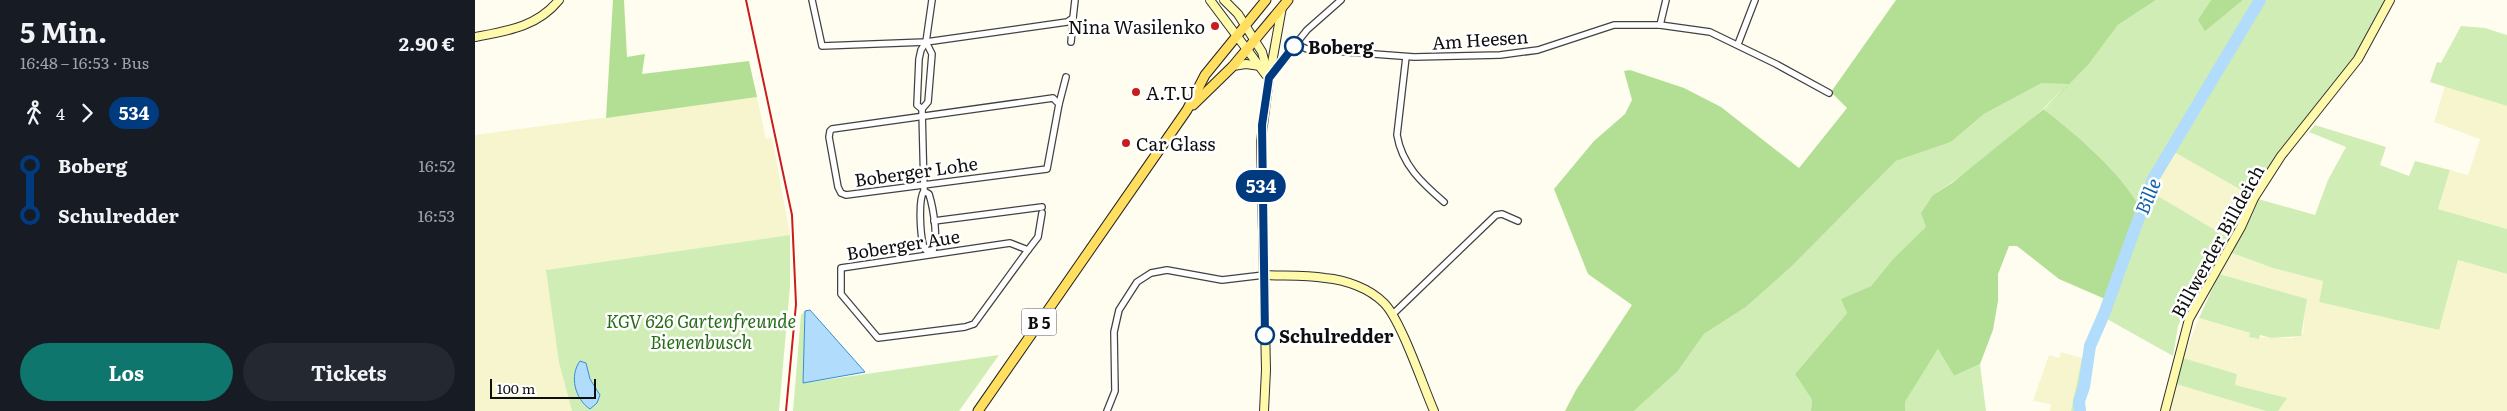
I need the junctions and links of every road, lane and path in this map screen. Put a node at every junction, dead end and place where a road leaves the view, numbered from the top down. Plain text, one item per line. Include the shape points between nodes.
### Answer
1 (559, 0) edge
2 (812, 0) edge
3 (932, 0) edge
4 (1075, 0) edge
5 (1210, 0) edge
6 (1224, 0) edge
7 (1266, 0) edge
8 (1341, 0) edge
9 (1665, 0) edge
10 (1755, 0) edge
11 (2390, 0) edge
12 (1285, 3) edge
13 (1073, 18) junction
14 (1660, 25) junction
15 (1245, 26) junction
16 (1237, 36) junction
17 (475, 37) edge
18 (1255, 40) junction
19 (926, 42) junction
20 (1071, 42) dead end
21 (1295, 44) junction
22 (1738, 44) junction
23 (1247, 49) junction
24 (1406, 57) junction
25 (1233, 66) junction
26 (1260, 66) junction
27 (1066, 77) dead end
28 (1269, 78) junction
29 (1829, 93) dead end
30 (1059, 104) junction
31 (922, 109) junction
32 (1187, 110) junction
33 (922, 116) junction
34 (923, 184) junction
35 (924, 191) junction
36 (1444, 202) dead end
37 (933, 221) junction
38 (1517, 221) dead end
39 (1028, 250) junction
40 (931, 254) junction
41 (1264, 276) junction
42 (1393, 314) junction
43 (978, 411) edge
44 (1107, 411) edge
45 (1264, 411) edge
46 (1433, 411) edge
47 (2165, 411) edge

1 - 17 street via 544,15 525,26
2 - 19 street via 822,46
3 - 19 street
4 - 13 street
5 - 16 street
6 - 15 street via 1239,14
7 - 15 main road, B 5
8 - 21 street
9 - 14 street
10 - 22 street
11 - 47 street, Billwerder Billdeich via 2358,59 2281,156 2254,198 2189,319
12 - 18 main road, B 5
12 - 28 street
13 - 19 street via 1067,22
13 - 20 street
14 - 22 street, Am Heesen via 1710,32
14 - 24 street, Am Heesen via 1614,25 1529,52
15 - 16 main road, B 5
15 - 18 street
16 - 23 street
16 - 32 main road, B 5 via 1205,75
18 - 23 main road, B 5
18 - 28 street
19 - 31 street via 919,59 917,105
19 - 31 street via 932,54 929,102
21 - 24 street, Am Heesen via 1307,49
21 - 28 street
22 - 29 street, Am Heesen
23 - 25 main road, B 5
23 - 26 street
24 - 36 street via 1397,135 1399,148 1406,164
25 - 26 street
25 - 32 main road, B 5
26 - 28 street
27 - 30 street, Boberger Lohe
28 - 41 street via 1261,141
30 - 33 street, Boberger Lohe via 1053,98
30 - 34 street, Boberger Lohe via 1047,169
31 - 33 street
32 - 43 main road, B 5
33 - 34 street
33 - 34 street, Boberger Lohe via 832,129 829,136 841,193 846,195
34 - 35 street
35 - 37 street via 932,202
35 - 40 street via 920,202 923,246
37 - 39 street, Boberger Aue via 1042,210 1038,237
37 - 40 street via 936,246
38 - 42 street via 1502,214 1496,215
39 - 40 street, Boberger Aue via 1010,243
39 - 40 street, Boberger Aue via 974,324 878,338 841,294 841,268
41 - 42 street via 1343,281 1373,294
41 - 44 street via 1222,280 1167,270 1151,273 1137,282 1119,310 1114,332 1115,391
41 - 45 street
42 - 46 street

